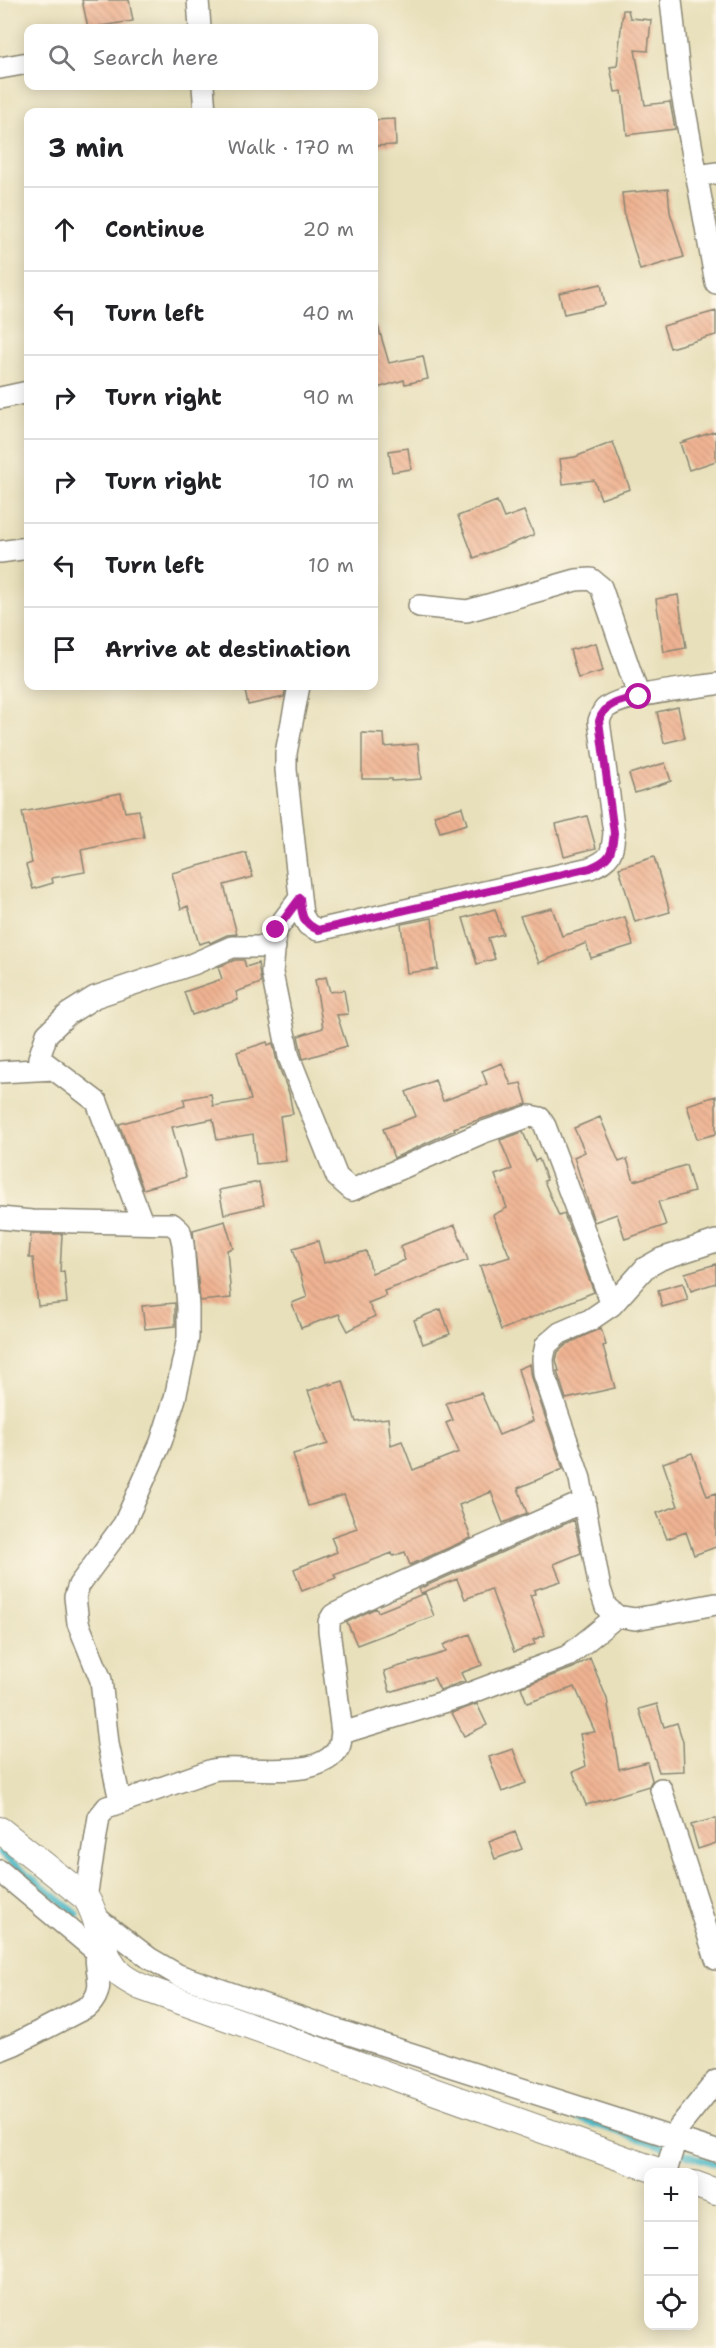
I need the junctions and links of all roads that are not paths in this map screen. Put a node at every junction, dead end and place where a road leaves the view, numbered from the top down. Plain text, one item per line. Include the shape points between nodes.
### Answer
1 (198, 0) edge
2 (671, 0) edge
3 (200, 24) edge
4 (24, 64) edge
5 (0, 68) edge
6 (203, 90) edge
7 (205, 108) edge
8 (707, 175) edge
9 (716, 283) edge
10 (24, 393) edge
11 (0, 398) edge
12 (24, 549) edge
13 (0, 552) edge
14 (419, 606) dead end
15 (716, 684) edge
16 (297, 690) edge
17 (639, 697) junction
18 (300, 898) junction
19 (274, 947) junction
20 (54, 1069) junction
21 (0, 1072) edge
22 (0, 1218) edge
23 (142, 1222) junction
24 (716, 1241) edge
25 (612, 1305) junction
26 (585, 1502) junction
27 (716, 1604) edge
28 (617, 1616) junction
29 (342, 1733) junction
30 (661, 1789) dead end
31 (120, 1801) junction
32 (0, 1830) edge
33 (0, 1871) edge
34 (95, 1927) junction
35 (716, 1959) edge
36 (0, 2050) edge
37 (716, 2082) edge
38 (716, 2151) edge
39 (669, 2158) edge
40 (698, 2186) edge
41 (716, 2192) edge

1 - 3 street
2 - 8 street via 680,83
4 - 5 street
6 - 7 street
8 - 9 street
10 - 11 street
12 - 13 street
14 - 17 street via 467,611 576,579 591,579 601,587
15 - 17 street
16 - 18 street via 286,770
17 - 18 street via 608,706 599,721 614,833 612,851 605,861 590,868 318,930 308,925 302,915
18 - 19 street via 276,930
19 - 20 street via 232,947 95,997 68,1014 47,1034 39,1058
19 - 25 street via 272,973 288,1057 337,1177 352,1190 484,1132 530,1116 540,1118
20 - 21 street
20 - 23 street via 97,1102
22 - 23 street
23 - 31 street via 172,1224 180,1231 188,1338 161,1442 124,1524 79,1585 75,1597 78,1623 101,1680 108,1744
24 - 25 street via 645,1268
25 - 26 street via 560,1333 546,1345 543,1359 544,1374
26 - 28 street via 600,1589 606,1607
26 - 29 street via 333,1615 329,1630
27 - 28 street via 654,1617
28 - 29 street via 568,1656 460,1697
29 - 31 street via 339,1747 315,1766 276,1770 224,1768
30 - 35 street
31 - 34 street via 107,1807 99,1817
32 - 34 street
33 - 34 street
34 - 36 street via 100,1982 96,1999
34 - 39 street via 178,1975 340,2031
34 - 39 street via 112,1966 122,1977 141,1987
37 - 39 street via 684,2119
38 - 39 street
40 - 41 street

